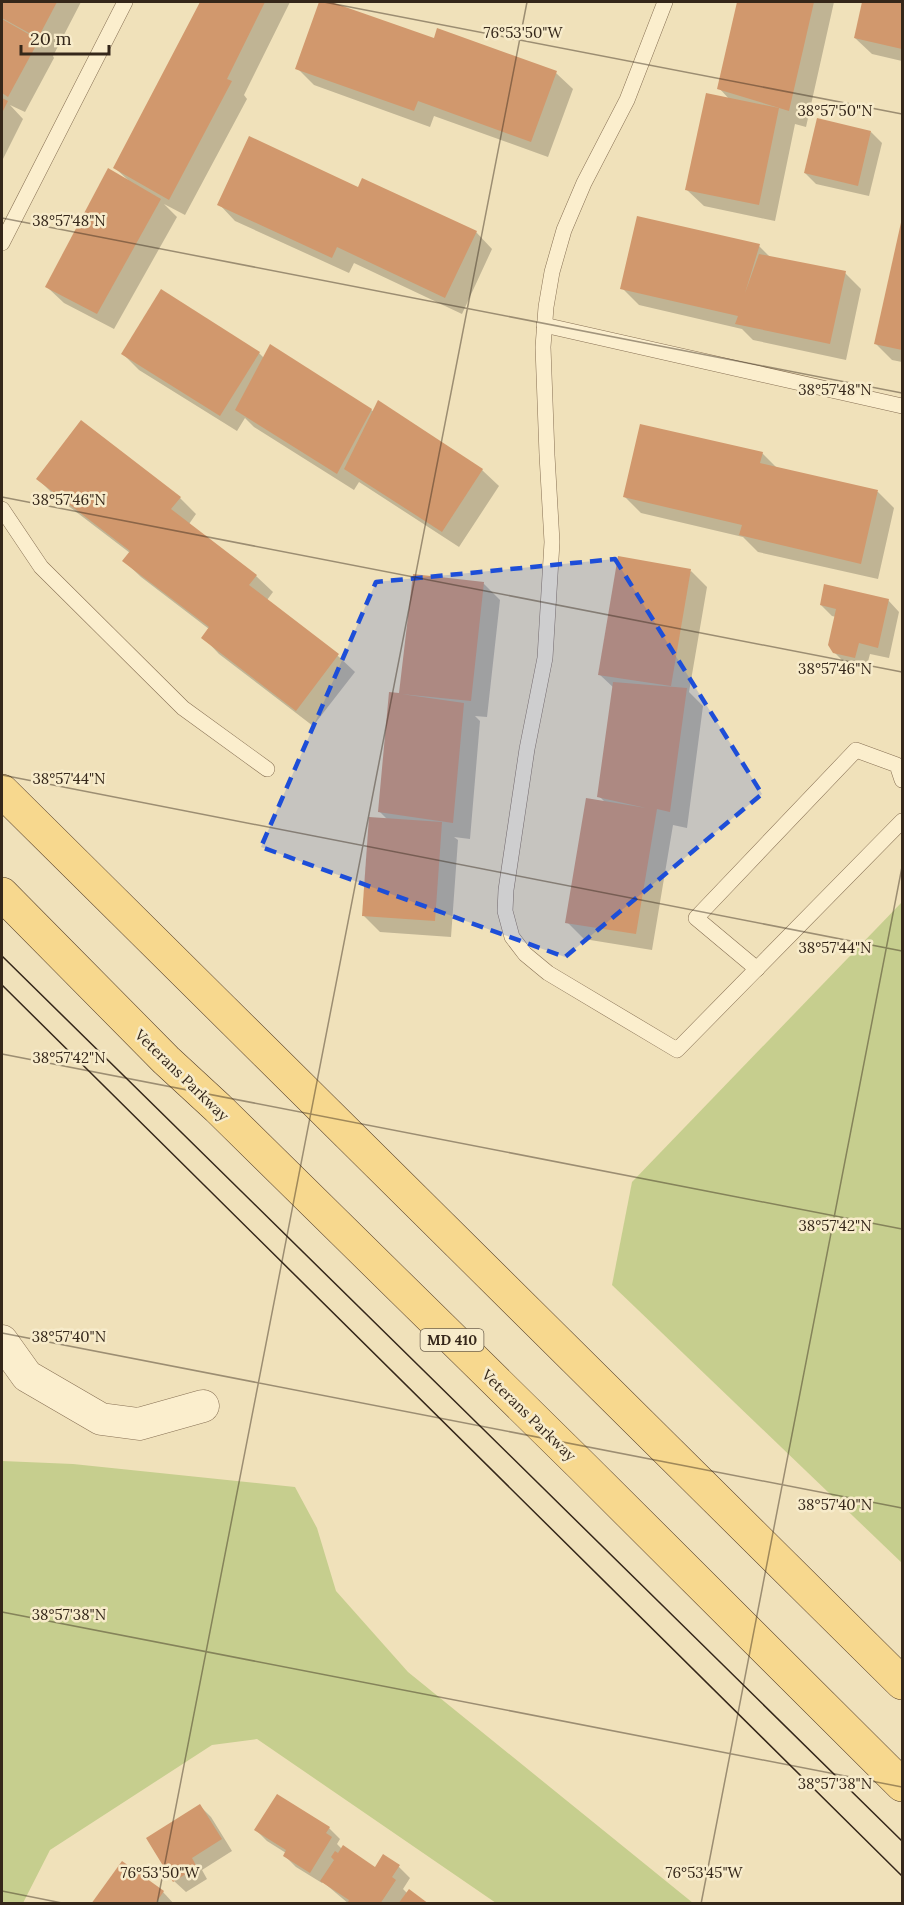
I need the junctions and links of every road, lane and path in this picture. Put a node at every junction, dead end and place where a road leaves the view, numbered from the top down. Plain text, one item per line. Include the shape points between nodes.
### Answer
1 (126, 2) edge
2 (664, 2) edge
3 (2, 243) edge
4 (544, 325) junction
5 (903, 406) edge
6 (2, 510) edge
7 (267, 769) dead end
8 (903, 780) edge
9 (2, 791) edge
10 (903, 821) edge
11 (2, 894) edge
12 (757, 969) junction
13 (2, 1341) edge
14 (203, 1406) dead end
15 (903, 1683) edge
16 (903, 1785) edge

1 - 3 lane
2 - 4 lane via 627,100 564,230 552,272
4 - 5 lane
4 - 12 lane via 552,542 545,658 506,890 505,911 513,937 525,954 548,973 677,1050
6 - 7 lane via 41,567 183,708
8 - 12 lane via 897,765 856,750 696,918
9 - 15 main road
10 - 12 lane
11 - 16 main road, Veterans Parkway / MD 410
13 - 14 street via 27,1376 100,1419 139,1424

